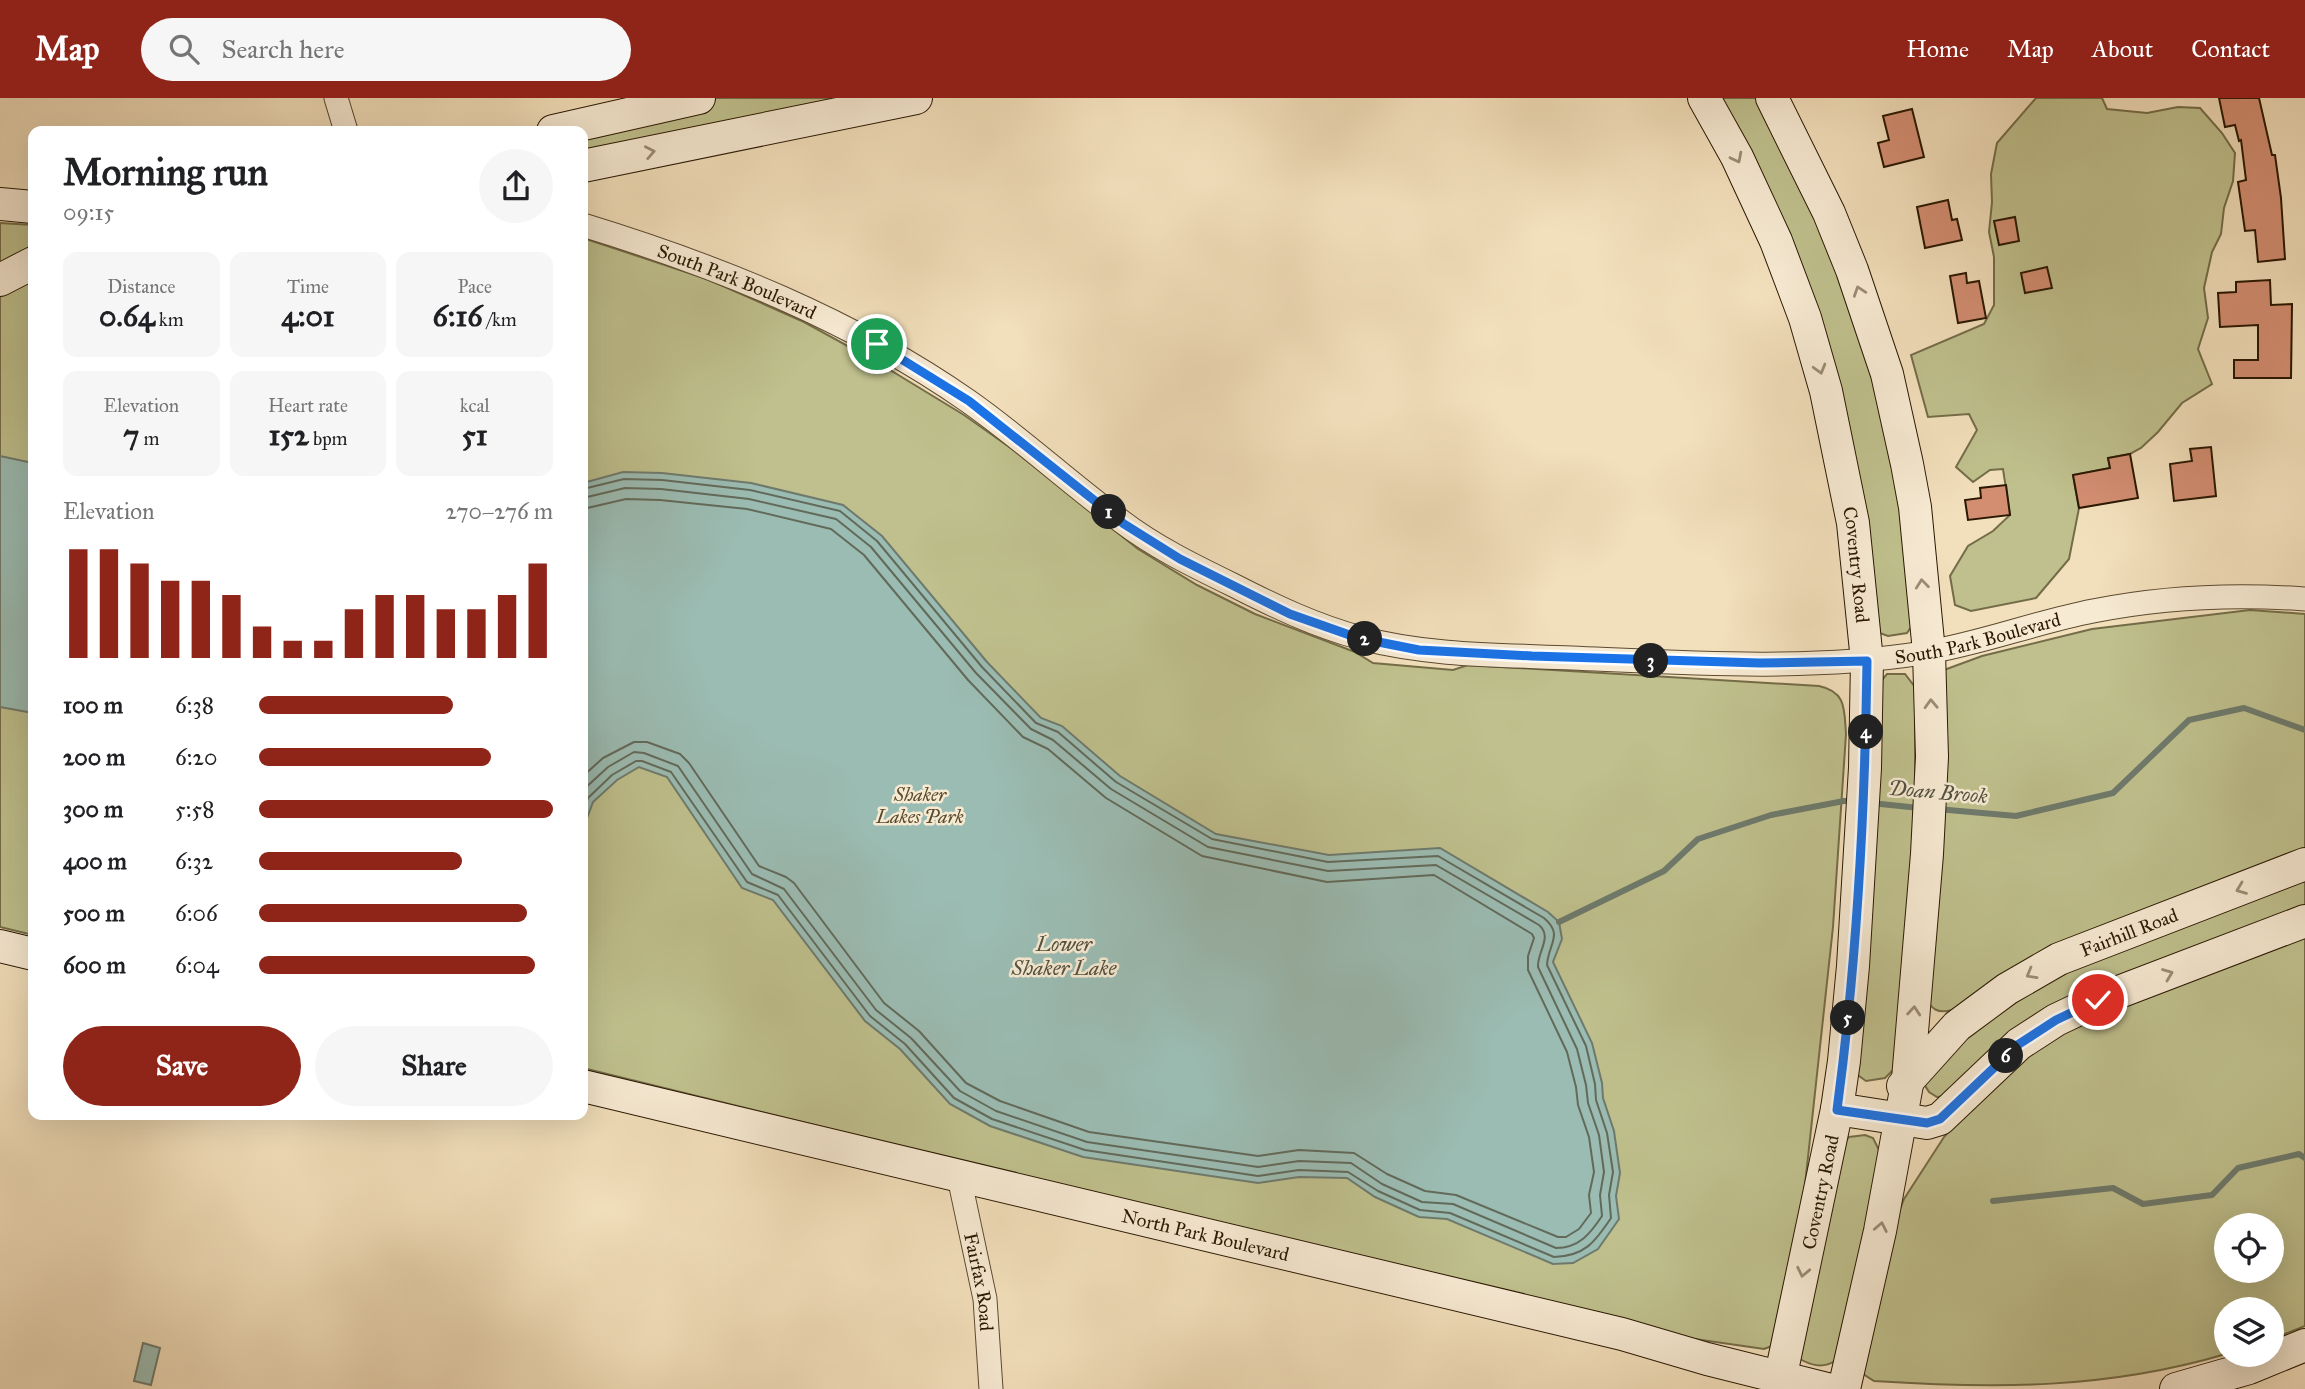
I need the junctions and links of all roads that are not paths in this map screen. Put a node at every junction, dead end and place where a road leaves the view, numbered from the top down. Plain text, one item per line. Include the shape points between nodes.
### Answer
1 (336, 98) edge
2 (699, 98) edge
3 (916, 98) edge
4 (1704, 98) edge
5 (1772, 98) edge
6 (344, 126) edge
7 (577, 126) edge
8 (588, 164) edge
9 (0, 204) edge
10 (28, 207) edge
11 (588, 227) edge
12 (28, 266) edge
13 (0, 280) edge
14 (2305, 599) edge
15 (1929, 652) junction
16 (1867, 661) junction
17 (2305, 864) edge
18 (2305, 921) edge
19 (0, 946) edge
20 (28, 953) edge
21 (1908, 1079) junction
22 (588, 1087) edge
23 (1837, 1110) junction
24 (1893, 1118) junction
25 (959, 1177) junction
26 (2305, 1345) edge
27 (1779, 1384) edge
28 (991, 1389) edge
29 (1827, 1389) edge
30 (1844, 1389) edge
31 (2176, 1389) edge

1 - 6 street
2 - 7 street
8 -> 3 street
4 -> 16 street, Coventry Road via 1737,157 1805,318 1826,391 1853,523
15 -> 5 street via 1914,507 1887,374 1829,213
9 - 10 street
11 - 16 street, South Park Boulevard via 762,289 877,344 969,401 1124,524 1180,559 1290,614 1358,638 1419,650 1558,657
12 - 13 street
14 - 15 street, South Park Boulevard via 2155,601 2091,611
15 - 16 street, South Park Boulevard
21 -> 15 street via 1932,757
16 - 23 street, Coventry Road via 1866,768 1853,966
17 -> 21 street, Fairhill Road via 2031,973 1957,1026
24 -> 18 street via 1927,1123 1940,1119 2019,1044 2056,1020
19 - 20 street
21 - 24 street
22 - 25 street, North Park Boulevard
23 - 24 street
23 -> 27 street, Coventry Road
30 -> 24 street via 1880,1231
25 - 27 street, North Park Boulevard via 1622,1334
25 - 28 street, Fairfax Road via 985,1299
26 - 31 street via 2249,1368
27 - 29 street, North Park Boulevard

